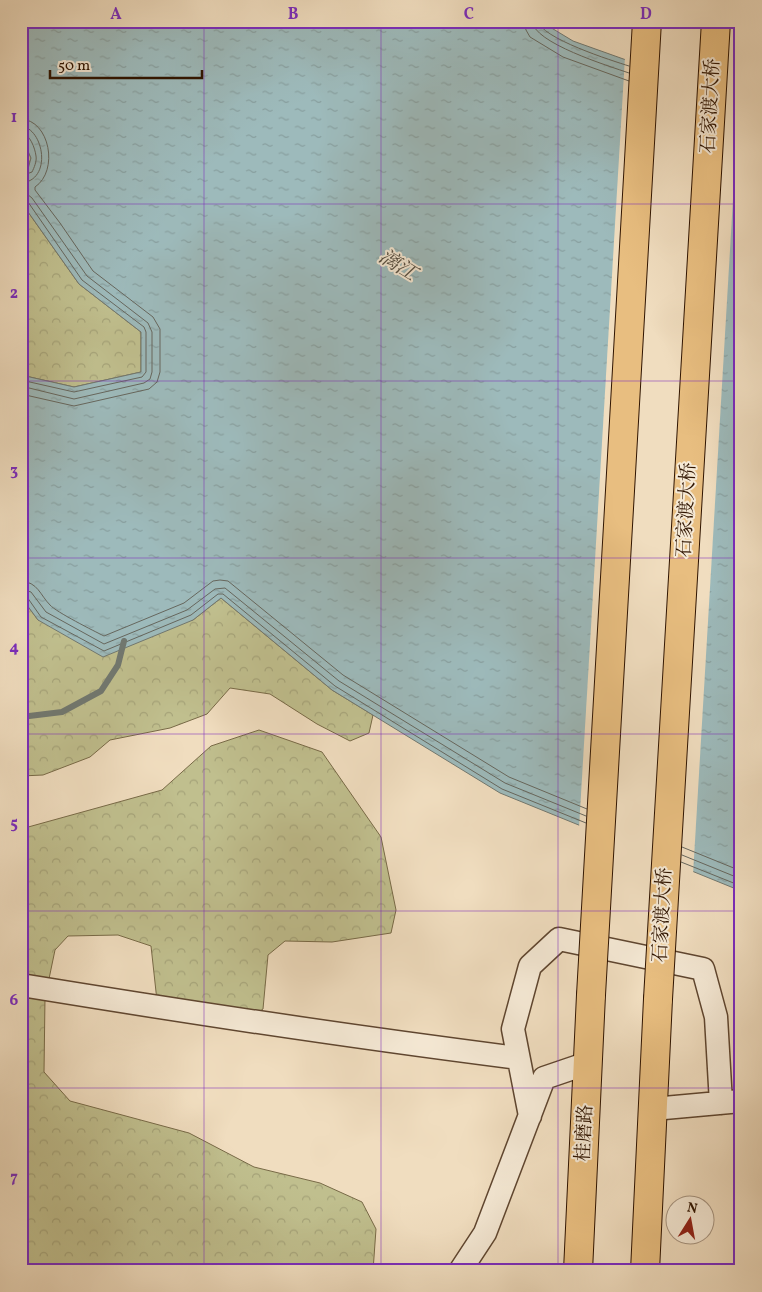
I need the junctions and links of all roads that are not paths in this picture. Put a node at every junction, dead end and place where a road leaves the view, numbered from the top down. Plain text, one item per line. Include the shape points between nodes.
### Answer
1 (647, 21) edge
2 (716, 21) edge
3 (21, 985) edge
4 (518, 1058) junction
5 (588, 1063) junction
6 (731, 1102) edge
7 (653, 1109) junction
8 (530, 1116) junction
9 (460, 1271) edge
10 (578, 1271) edge
11 (646, 1271) edge

1 - 5 main road, 桂磨路, bridge
2 - 7 main road, 石家渡大桥, bridge
3 - 4 street
4 - 6 street via 513,1030 530,966 559,939 704,970
4 - 8 street
5 - 8 street via 544,1078
5 - 10 main road, 桂磨路
6 - 7 street
7 - 11 main road
8 - 9 street via 485,1233

